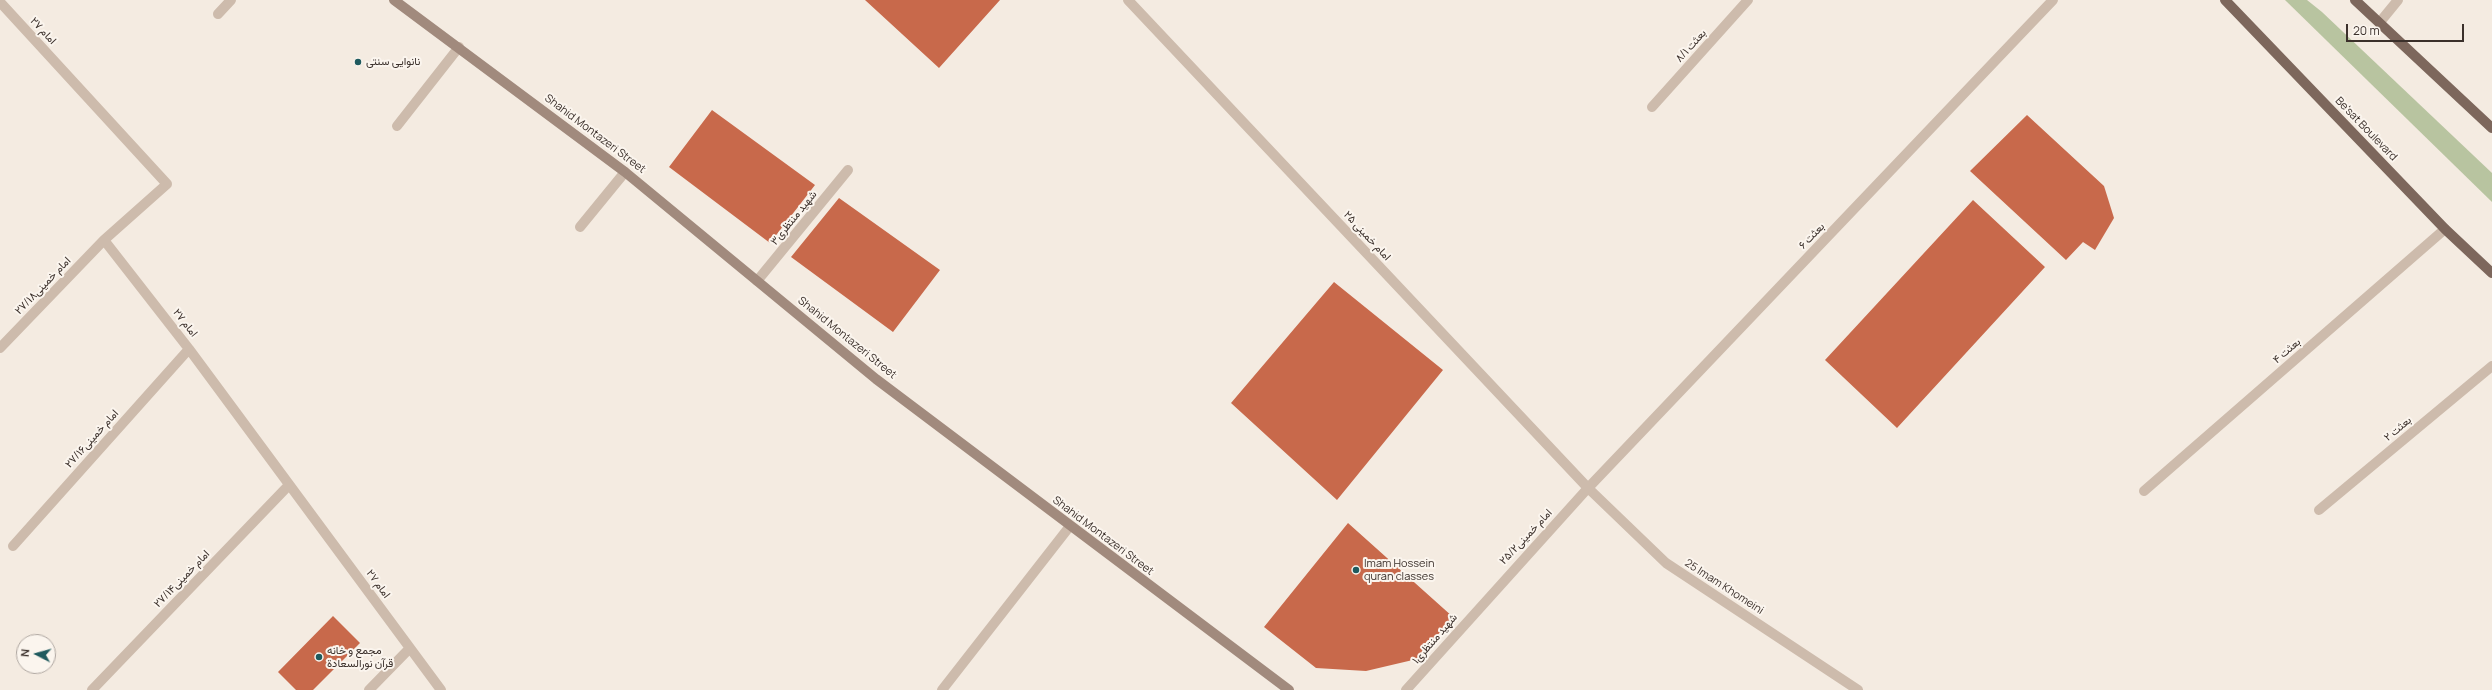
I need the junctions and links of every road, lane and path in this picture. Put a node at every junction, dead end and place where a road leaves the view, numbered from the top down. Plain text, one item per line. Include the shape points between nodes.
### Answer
1 (231, 0) edge
2 (394, 0) edge
3 (1128, 0) edge
4 (1748, 0) edge
5 (2053, 0) edge
6 (2225, 0) edge
7 (2355, 0) edge
8 (2398, 0) edge
9 (0, 2) edge
10 (218, 14) dead end
11 (2380, 22) junction
12 (459, 47) junction
13 (1652, 107) dead end
14 (397, 126) dead end
15 (2492, 128) edge
16 (848, 170) dead end
17 (625, 172) junction
18 (580, 227) dead end
19 (2445, 229) junction
20 (104, 240) junction
21 (2492, 273) edge
22 (758, 281) junction
23 (0, 348) edge
24 (189, 348) junction
25 (2492, 366) edge
26 (290, 485) junction
27 (1588, 488) junction
28 (2144, 491) dead end
29 (2319, 510) dead end
30 (1070, 526) junction
31 (13, 546) dead end
32 (1482, 603) joint
33 (410, 648) junction
34 (1284, 689) edge
35 (92, 690) edge
36 (369, 690) edge
37 (441, 690) edge
38 (942, 690) edge
39 (1406, 690) edge
40 (1858, 690) edge

1 - 10 street
2 - 12 street, Shahid Montazeri Street
3 - 27 street, امام خمینی ۲۵
4 - 13 street, بعثت ۸/۱
5 - 27 street, بعثت ۶
6 - 19 main road, Be'sat Boulevard
7 - 11 main road
8 - 11 street
9 - 20 street, امام ۲۷ via 167,184
11 - 15 main road
12 - 14 street
12 - 17 street, Shahid Montazeri Street
16 - 22 street, شهید منتظری۳
17 - 18 street
17 - 22 street, Shahid Montazeri Street
19 - 21 main road, Be'sat Boulevard
19 - 28 street, بعثت ۴
20 - 23 street, امام خمینی۲۷/۱۸
20 - 24 street, امام ۲۷
22 - 30 street, Shahid Montazeri Street via 876,379
24 - 26 street, امام ۲۷
24 - 31 street, امام خمینی۲۷/۱۶
25 - 29 street, بعثت ۲
26 - 33 street, امام ۲۷
26 - 35 street, امام خمینی۲۷/۱۴
27 - 32 street, امام خمینی۲۵/۲
27 - 40 street, 25 Imam Khomeini via 1666,563
30 - 34 street, Shahid Montazeri Street
30 - 38 street
32 - 39 street, شهید منتظری۱
33 - 36 street
33 - 37 street, امام ۲۷

